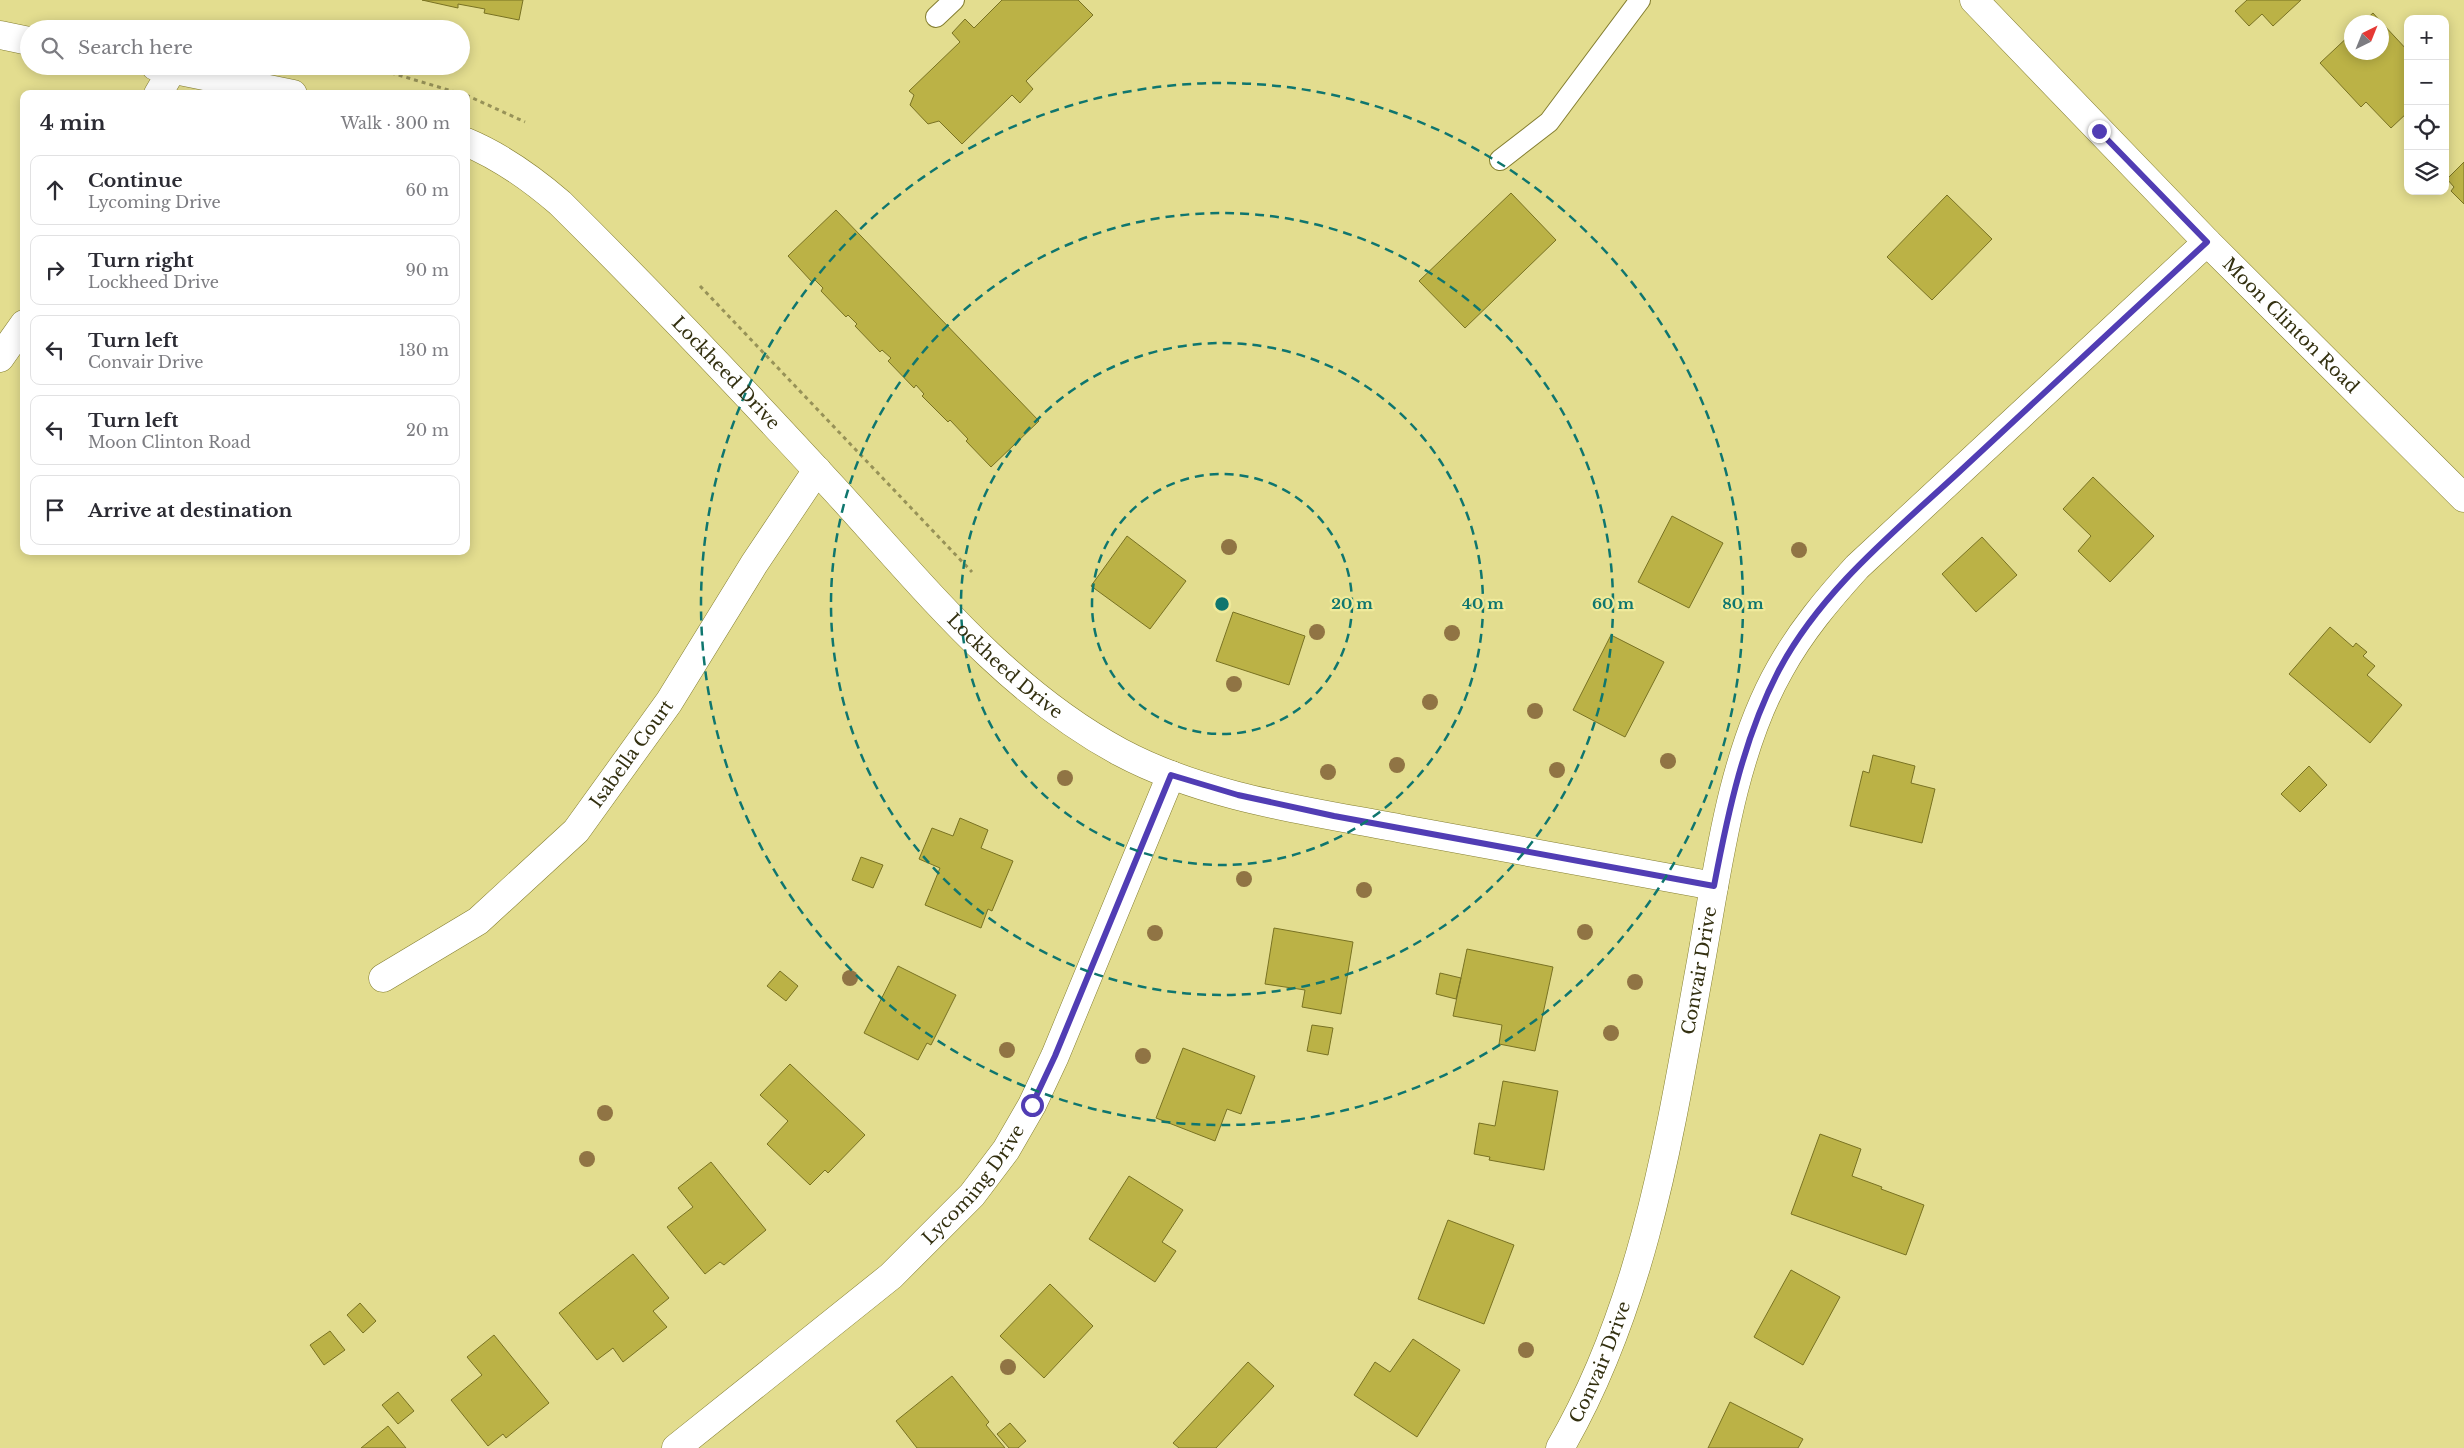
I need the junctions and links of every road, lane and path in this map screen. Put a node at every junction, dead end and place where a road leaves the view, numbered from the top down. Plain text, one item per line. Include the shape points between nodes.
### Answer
1 (954, 0) edge
2 (1640, 0) edge
3 (1974, 0) edge
4 (936, 17) dead end
5 (0, 35) edge
6 (20, 39) edge
7 (162, 75) edge
8 (198, 75) edge
9 (398, 75) edge
10 (159, 90) edge
11 (273, 90) edge
12 (449, 90) edge
13 (470, 97) edge
14 (525, 122) dead end
15 (470, 144) edge
16 (1500, 160) dead end
17 (2207, 242) junction
18 (700, 286) dead end
19 (20, 330) edge
20 (0, 358) edge
21 (817, 470) junction
22 (2461, 489) edge
23 (972, 572) dead end
24 (1171, 775) junction
25 (1714, 886) junction
26 (383, 978) dead end
27 (676, 1448) edge
28 (1560, 1448) edge

1 - 4 lane
2 - 16 lane via 1549,122
3 - 17 street, Moon Clinton Road
5 - 6 street
7 - 10 street
8 - 11 street
9 - 12 path
13 - 14 path
15 - 21 street, Lockheed Drive via 491,152 526,174 560,204
17 - 22 street, Moon Clinton Road
17 - 25 street, Convair Drive via 1857,567 1803,631 1779,670 1740,769
18 - 23 path
19 - 20 street
21 - 24 street, Lockheed Drive via 997,664 1076,725 1121,752
21 - 26 street, Isabella Court via 754,564 669,702 576,831 478,921
24 - 25 street, Lockheed Drive via 1238,795 1334,816
24 - 27 street, Lycoming Drive via 1055,1056 1006,1150 972,1195 891,1276
25 - 28 street, Convair Drive via 1666,1147 1640,1257 1600,1367

